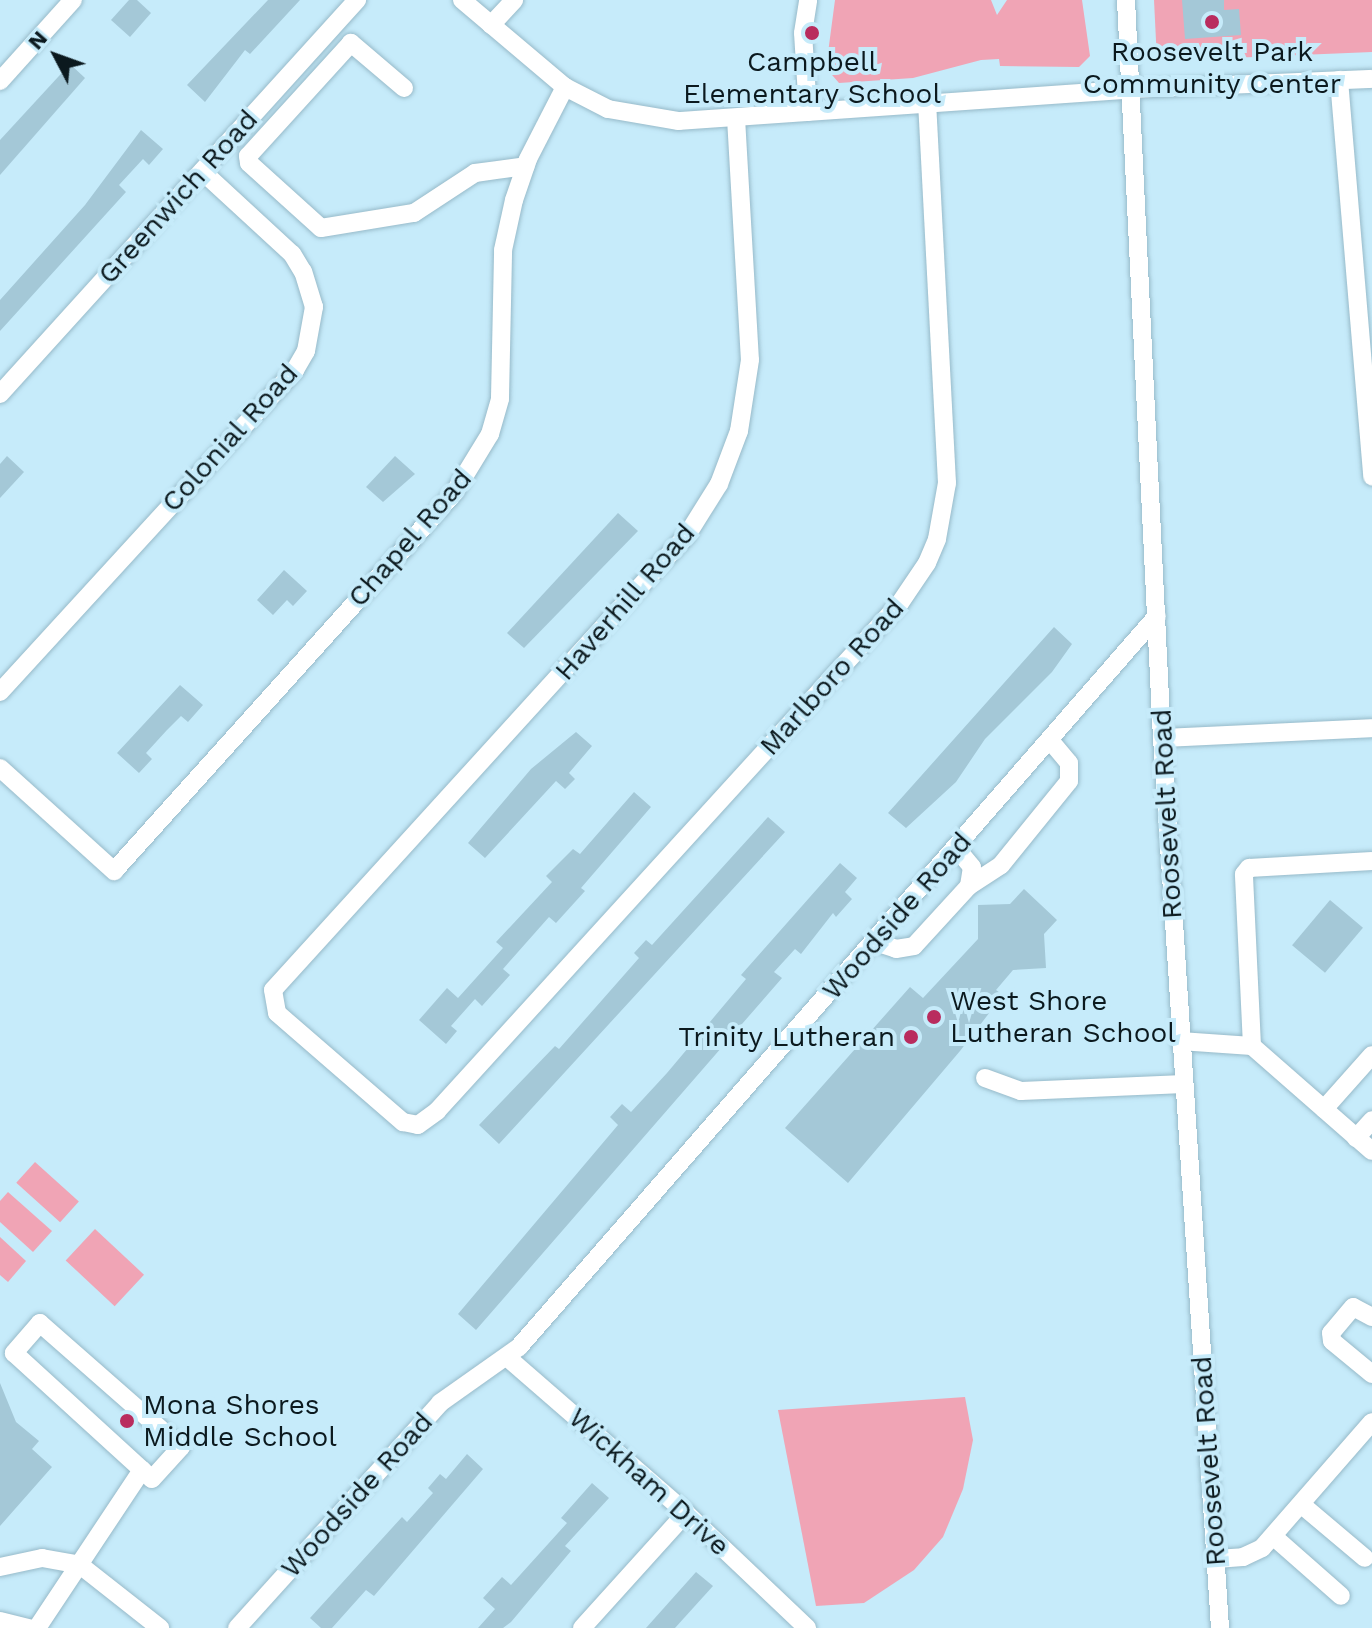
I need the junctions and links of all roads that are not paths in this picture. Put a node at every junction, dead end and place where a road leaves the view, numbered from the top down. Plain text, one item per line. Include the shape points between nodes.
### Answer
1 (73, 0) edge
2 (357, 0) edge
3 (462, 0) edge
4 (514, 0) edge
5 (808, 0) edge
6 (1126, 0) edge
7 (491, 25) junction
8 (1372, 79) edge
9 (1339, 80) junction
10 (0, 81) edge
11 (565, 87) junction
12 (404, 88) dead end
13 (1132, 89) junction
14 (927, 105) junction
15 (808, 112) junction
16 (736, 118) junction
17 (526, 166) junction
18 (202, 171) junction
19 (1367, 320) edge
20 (0, 394) edge
21 (1372, 477) edge
22 (1157, 616) junction
23 (0, 692) edge
24 (1372, 728) edge
25 (1162, 738) junction
26 (1050, 740) junction
27 (0, 768) edge
28 (956, 848) junction
29 (1372, 861) edge
30 (969, 886) junction
31 (875, 942) junction
32 (273, 990) joint
33 (1180, 1041) junction
34 (1252, 1046) junction
35 (1372, 1055) edge
36 (985, 1078) dead end
37 (1184, 1084) junction
38 (1324, 1109) junction
39 (1372, 1120) edge
40 (1356, 1138) junction
41 (1372, 1151) edge
42 (1372, 1317) edge
43 (508, 1358) junction
44 (1372, 1374) edge
45 (1372, 1422) edge
46 (142, 1470) junction
47 (1302, 1505) junction
48 (686, 1513) junction
49 (1274, 1537) junction
50 (1365, 1558) dead end
51 (1216, 1559) junction
52 (80, 1565) junction
53 (0, 1567) edge
54 (1341, 1596) dead end
55 (0, 1621) edge
56 (29, 1628) edge
57 (37, 1628) edge
58 (160, 1628) edge
59 (237, 1628) edge
60 (582, 1628) edge
61 (807, 1628) edge
62 (1220, 1628) edge

1 - 10 street
2 - 18 street, Greenwich Road
3 - 7 street
4 - 7 street
5 - 15 street via 803,33
6 - 13 street, Roosevelt Road
7 - 11 street
8 - 9 street
9 - 13 street
9 - 19 street
11 - 16 street via 608,109 638,117
11 - 17 street, Chapel Road
12 - 17 street via 351,43 248,156 249,163 321,228 414,213 475,173
13 - 14 street
13 - 22 street, Roosevelt Road
14 - 15 street
14 - 32 street, Marlboro Road via 947,483 937,539 900,603 437,1111 418,1125 403,1122 277,1013
15 - 16 street
16 - 32 street, Haverhill Road via 750,360 739,431 719,484 687,535
17 - 27 street, Chapel Road via 503,250 500,398 476,463 114,871
18 - 20 street, Greenwich Road
18 - 23 street, Colonial Road via 292,254 303,272 314,307 306,351 295,370
19 - 21 street
22 - 25 street, Roosevelt Road
22 - 26 street, Woodside Road
24 - 25 street
25 - 33 street, Roosevelt Road
26 - 28 street, Woodside Road
26 - 30 street via 1069,763 1069,781 1001,865
28 - 30 street via 972,867
28 - 31 street, Woodside Road
29 - 34 street via 1249,868 1244,874
30 - 31 street via 914,946 896,949
31 - 43 street, Woodside Road
33 - 34 street
33 - 37 street, Roosevelt Road
34 - 38 street
35 - 38 street
36 - 37 street via 1021,1091
37 - 51 street, Roosevelt Road
38 - 40 street
39 - 40 street
40 - 41 street
42 - 44 street via 1353,1307 1331,1333 1332,1341
43 - 48 street, Wickham Drive
43 - 59 street, Woodside Road via 483,1369 440,1403
45 - 47 street
46 - 46 street via 152,1479 181,1447 40,1323 14,1353
46 - 52 street
47 - 49 street
47 - 50 street
48 - 60 street
48 - 61 street, Wickham Drive
49 - 51 street via 1243,1557
49 - 54 street
51 - 62 street, Roosevelt Road
52 - 53 street via 42,1558
52 - 57 street
52 - 58 street
55 - 56 street

